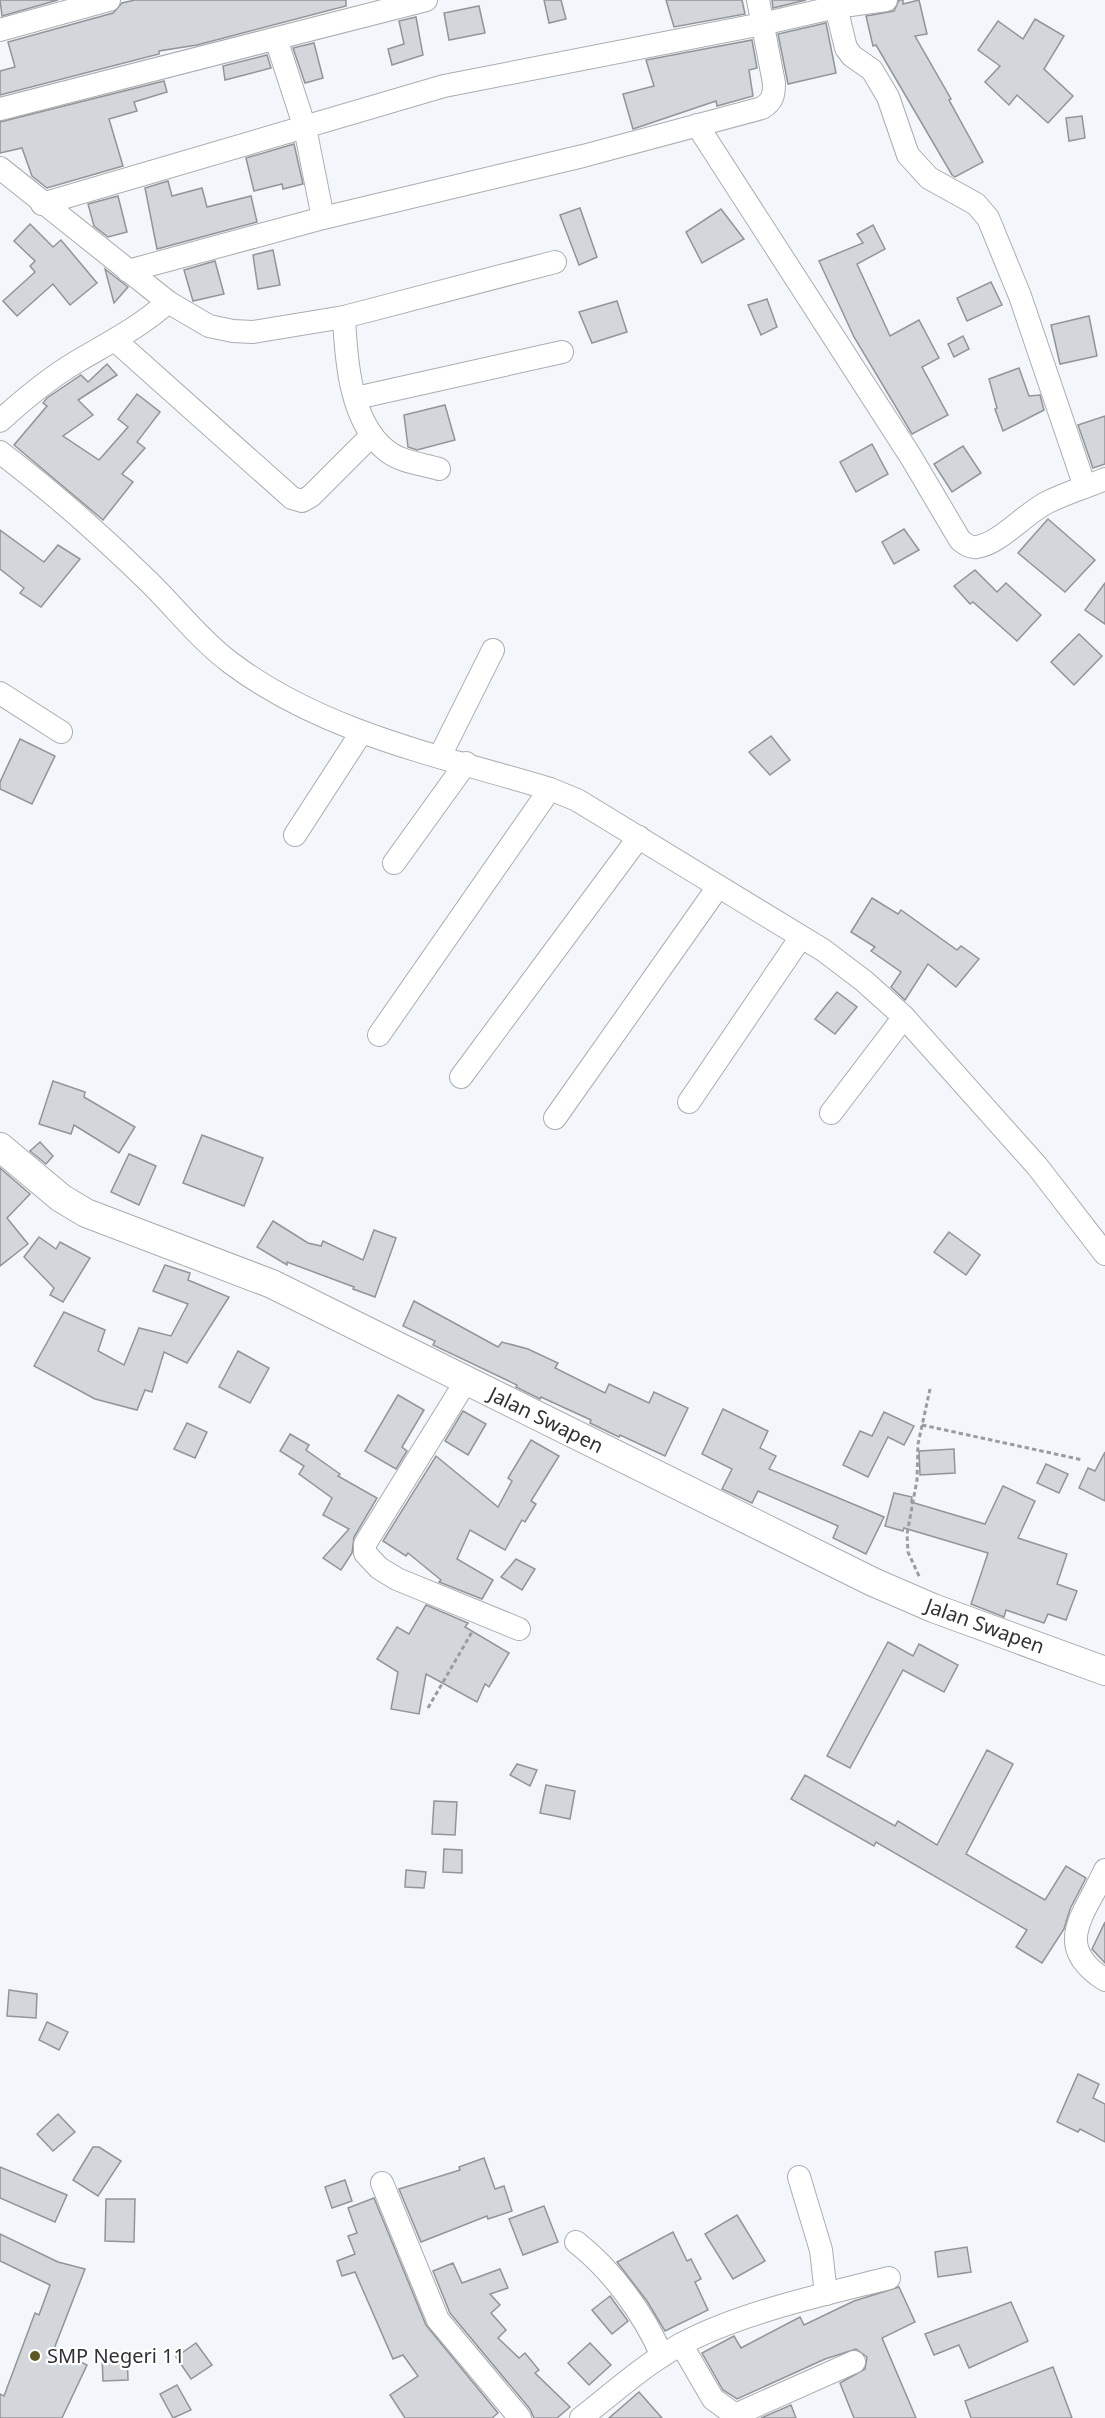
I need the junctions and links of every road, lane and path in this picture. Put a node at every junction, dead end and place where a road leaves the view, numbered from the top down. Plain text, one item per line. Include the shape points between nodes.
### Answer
1 (109, 0) edge
2 (426, 0) edge
3 (758, 0) edge
4 (886, 0) edge
5 (836, 7) junction
6 (762, 24) junction
7 (0, 30) edge
8 (276, 39) junction
9 (0, 109) edge
10 (697, 125) junction
11 (305, 128) junction
12 (0, 168) edge
13 (42, 204) junction
14 (323, 218) junction
15 (555, 262) dead end
16 (128, 270) junction
17 (168, 302) junction
18 (344, 317) junction
19 (116, 340) junction
20 (562, 352) dead end
21 (356, 398) junction
22 (0, 421) edge
23 (372, 435) junction
24 (0, 452) edge
25 (439, 468) dead end
26 (1095, 483) edge
27 (493, 650) dead end
28 (0, 693) edge
29 (61, 732) dead end
30 (361, 733) junction
31 (440, 756) junction
32 (466, 763) junction
33 (550, 789) junction
34 (295, 835) dead end
35 (639, 837) junction
36 (394, 863) dead end
37 (718, 887) junction
38 (801, 937) junction
39 (904, 1017) junction
40 (379, 1035) dead end
41 (461, 1077) dead end
42 (689, 1102) dead end
43 (831, 1113) dead end
44 (555, 1118) dead end
45 (0, 1147) edge
46 (1105, 1254) edge
47 (466, 1381) junction
48 (930, 1389) dead end
49 (922, 1425) junction
50 (1083, 1460) dead end
51 (933, 1608) junction
52 (480, 1613) junction
53 (519, 1629) dead end
54 (1105, 1671) edge
55 (428, 1708) dead end
56 (1105, 1870) edge
57 (1105, 1980) edge
58 (799, 2177) dead end
59 (382, 2183) dead end
60 (576, 2242) dead end
61 (889, 2278) dead end
62 (826, 2294) junction
63 (672, 2350) junction
64 (854, 2362) dead end
65 (520, 2418) edge
66 (581, 2418) edge

1 - 7 street
2 - 8 street
3 - 6 street
4 - 5 street
5 - 6 street
5 - 26 street via 846,48 872,70 888,97 908,155 929,178 968,200 988,218
6 - 10 street via 774,83 770,103
6 - 11 street via 444,86
8 - 9 street
8 - 11 street
10 - 14 street
10 - 26 street via 911,457 960,540 978,547 996,539 1048,502
11 - 13 street
11 - 14 street
12 - 13 street
13 - 16 street
14 - 16 street
15 - 18 street
16 - 17 street
17 - 18 street via 209,326 233,331 254,332
17 - 19 street
18 - 21 street via 346,355
19 - 22 street via 29,394
19 - 23 street via 292,498 302,501 310,496
20 - 21 street
21 - 23 street
23 - 25 street via 401,459
24 - 30 street via 147,579 230,662 289,701
27 - 31 street
28 - 29 street
30 - 31 street
30 - 34 street
31 - 32 street
32 - 33 street
32 - 36 street
33 - 35 street via 577,800
33 - 40 street
35 - 37 street
35 - 41 street
37 - 38 street
37 - 44 street
38 - 39 street via 864,981
38 - 42 street
39 - 43 street
39 - 46 street via 1037,1166
45 - 47 main road, Jalan Swapen via 61,1198 86,1213 272,1284
47 - 51 main road, Jalan Swapen
47 - 52 street via 365,1544 364,1553 397,1579
48 - 49 path
49 - 50 path
49 - 51 path via 908,1552
51 - 54 main road, Jalan Swapen
52 - 53 street
52 - 55 path
56 - 57 street via 1075,1940 1081,1961
58 - 62 street via 820,2250
59 - 65 street via 438,2320
60 - 63 street via 595,2256
61 - 62 street
62 - 63 street via 704,2333
63 - 64 street via 713,2399 735,2415
63 - 66 street

